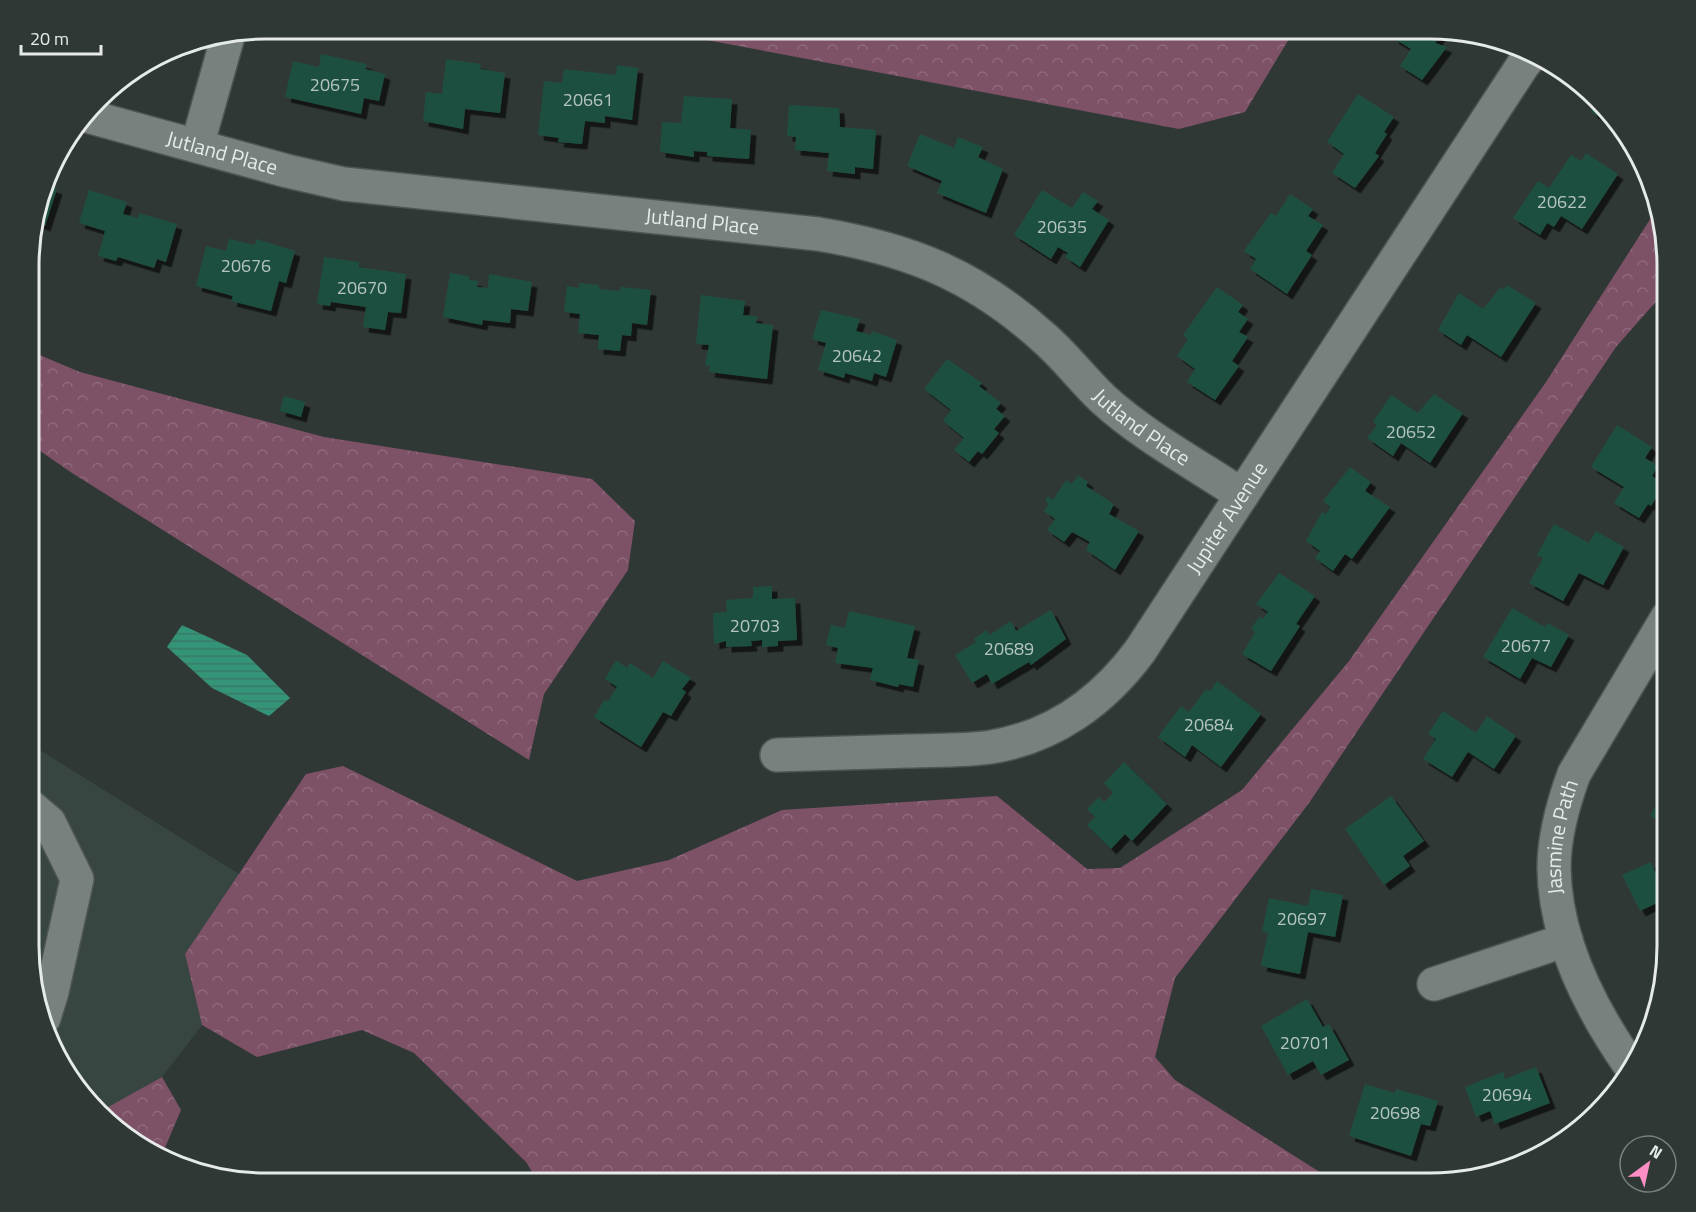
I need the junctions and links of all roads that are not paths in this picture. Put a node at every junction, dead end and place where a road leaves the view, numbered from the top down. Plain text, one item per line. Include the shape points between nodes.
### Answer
1 (226, 42) edge
2 (1527, 60) edge
3 (94, 118) edge
4 (197, 146) junction
5 (1242, 495) junction
6 (1657, 635) edge
7 (777, 755) dead end
8 (39, 814) edge
9 (1566, 940) junction
10 (1434, 984) dead end
11 (47, 1007) edge
12 (1627, 1061) edge

1 - 4 street
2 - 5 street, Jupiter Avenue
3 - 4 street, Jutland Place
4 - 5 street, Jutland Place via 344,184 818,234 887,248 952,273 983,291 1042,336 1103,399 1133,423
5 - 7 street, Jupiter Avenue via 1127,669 1100,696 1064,721 1040,734 990,747
6 - 9 street, Jasmine Path via 1588,749 1565,797 1554,868
8 - 11 street via 49,822 77,879
9 - 10 street
9 - 12 street, Jasmine Path via 1586,989

